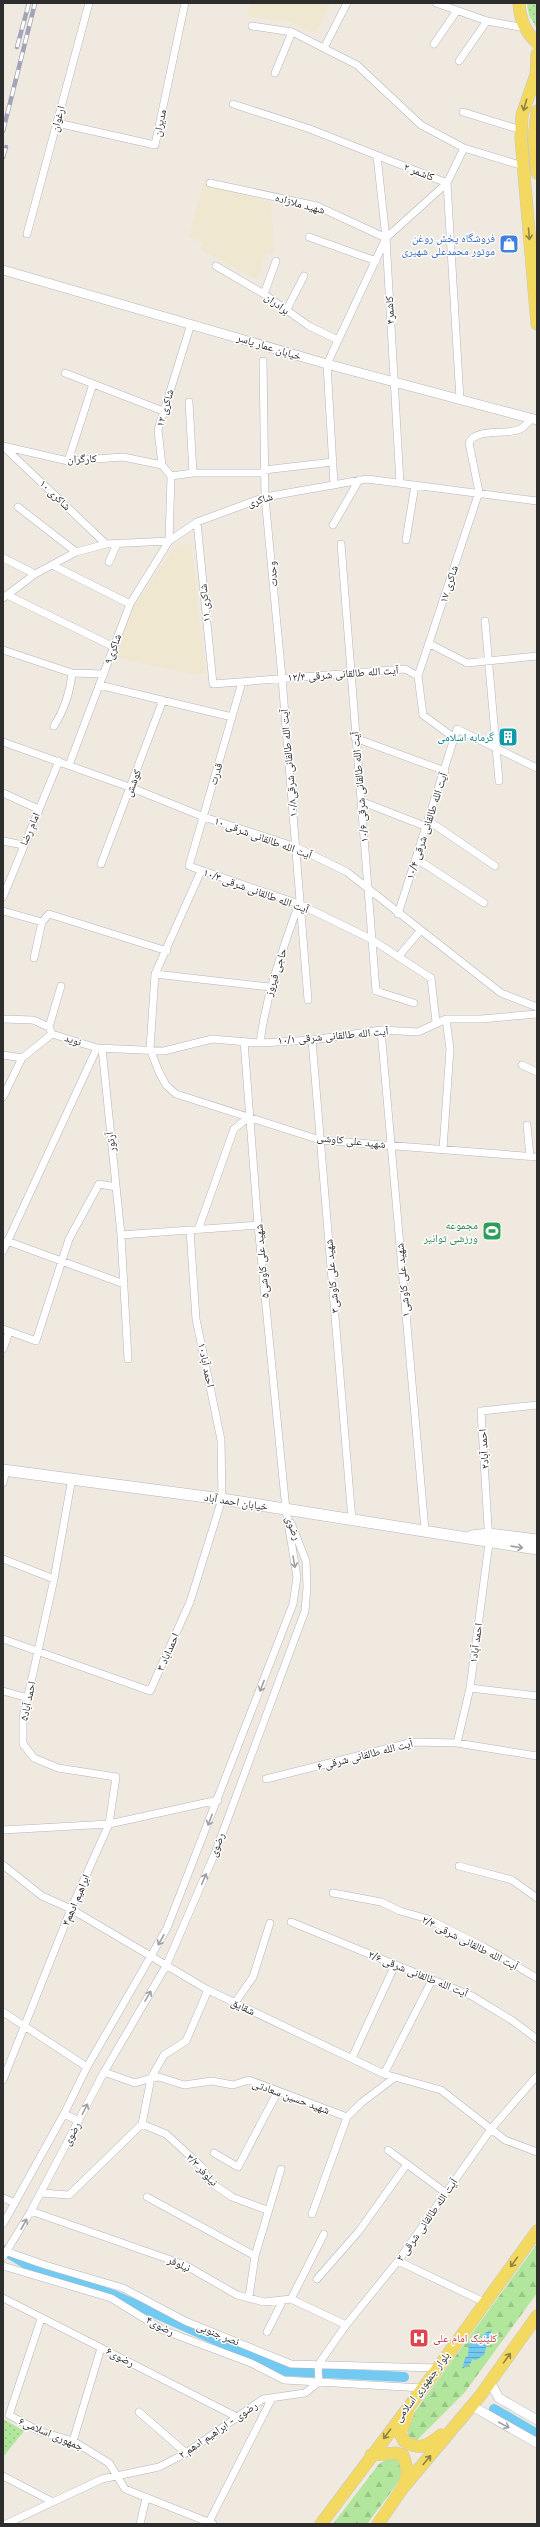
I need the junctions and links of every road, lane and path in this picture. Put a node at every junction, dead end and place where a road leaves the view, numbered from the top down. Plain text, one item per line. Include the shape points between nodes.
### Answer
1 (90, 3) edge
2 (185, 3) edge
3 (347, 3) edge
4 (436, 3) edge
5 (518, 3) edge
6 (456, 12) junction
7 (487, 21) junction
8 (252, 26) dead end
9 (525, 28) junction
10 (292, 32) junction
11 (537, 43) edge
12 (434, 44) dead end
13 (324, 48) junction
14 (537, 54) edge
15 (459, 61) dead end
16 (275, 73) dead end
17 (233, 104) dead end
18 (463, 112) dead end
19 (537, 112) edge
20 (57, 123) junction
21 (521, 130) junction
22 (464, 148) junction
23 (377, 156) junction
24 (523, 166) junction
25 (537, 173) edge
26 (210, 183) dead end
27 (447, 183) junction
28 (27, 234) dead end
29 (309, 237) dead end
30 (386, 238) junction
31 (276, 261) dead end
32 (376, 261) junction
33 (216, 266) dead end
34 (3, 270) edge
35 (304, 276) dead end
36 (264, 294) junction
37 (286, 311) junction
38 (191, 324) junction
39 (537, 324) edge
40 (338, 340) junction
41 (262, 361) dead end
42 (327, 364) junction
43 (65, 373) dead end
44 (393, 382) junction
45 (93, 384) junction
46 (460, 399) junction
47 (189, 402) dead end
48 (163, 411) junction
49 (534, 419) edge
50 (4, 446) edge
51 (68, 461) junction
52 (333, 462) junction
53 (162, 465) junction
54 (264, 471) junction
55 (193, 473) junction
56 (171, 476) junction
57 (359, 480) junction
58 (400, 483) junction
59 (334, 485) junction
60 (415, 485) junction
61 (479, 492) junction
62 (265, 497) junction
63 (537, 501) edge
64 (18, 507) dead end
65 (197, 522) junction
66 (333, 525) dead end
67 (406, 540) dead end
68 (168, 541) junction
69 (106, 544) junction
70 (118, 544) junction
71 (341, 544) dead end
72 (76, 552) junction
73 (3, 558) edge
74 (109, 562) dead end
75 (52, 565) junction
76 (35, 574) junction
77 (5, 597) edge
78 (130, 604) junction
79 (485, 621) dead end
80 (430, 644) junction
81 (114, 647) junction
82 (3, 650) edge
83 (537, 656) edge
84 (489, 662) junction
85 (72, 673) junction
86 (353, 673) junction
87 (104, 674) junction
88 (418, 676) junction
89 (282, 678) junction
90 (242, 682) junction
91 (213, 684) joint
92 (99, 685) junction
93 (163, 700) junction
94 (232, 717) junction
95 (54, 726) dead end
96 (453, 737) junction
97 (355, 738) junction
98 (3, 742) edge
99 (496, 746) junction
100 (59, 761) junction
101 (69, 765) junction
102 (537, 768) edge
103 (444, 771) junction
104 (499, 781) dead end
105 (132, 788) junction
106 (3, 793) edge
107 (363, 802) junction
108 (38, 809) junction
109 (204, 817) junction
110 (428, 824) junction
111 (3, 841) edge
112 (23, 845) junction
113 (296, 847) junction
114 (417, 859) junction
115 (101, 864) dead end
116 (189, 866) joint
117 (495, 866) dead end
118 (201, 871) junction
119 (368, 887) junction
120 (3, 897) edge
121 (484, 902) dead end
122 (299, 904) junction
123 (3, 911) edge
124 (398, 914) junction
125 (42, 922) junction
126 (420, 931) junction
127 (371, 939) junction
128 (166, 951) junction
129 (398, 957) junction
130 (34, 958) dead end
131 (155, 974) junction
132 (60, 986) dead end
133 (270, 987) junction
134 (308, 1000) dead end
135 (414, 1003) dead end
136 (537, 1007) edge
137 (537, 1014) edge
138 (446, 1018) junction
139 (3, 1019) edge
140 (436, 1022) junction
141 (49, 1026) junction
142 (381, 1030) junction
143 (52, 1034) junction
144 (312, 1040) junction
145 (244, 1042) junction
146 (260, 1043) junction
147 (99, 1048) junction
148 (150, 1050) junction
149 (3, 1055) edge
150 (22, 1058) junction
151 (522, 1065) dead end
152 (537, 1072) edge
153 (3, 1096) edge
154 (249, 1117) junction
155 (527, 1126) dead end
156 (320, 1140) junction
157 (391, 1145) junction
158 (443, 1149) junction
159 (533, 1157) edge
160 (116, 1187) junction
161 (258, 1225) junction
162 (194, 1230) junction
163 (121, 1235) junction
164 (7, 1241) junction
165 (3, 1251) edge
166 (62, 1262) junction
167 (124, 1284) junction
168 (6, 1330) edge
169 (3, 1349) edge
170 (128, 1359) dead end
171 (537, 1405) edge
172 (4, 1470) edge
173 (72, 1478) junction
174 (3, 1483) edge
175 (222, 1500) junction
176 (286, 1510) junction
177 (352, 1520) junction
178 (425, 1530) junction
179 (489, 1538) junction
180 (537, 1540) edge
181 (537, 1549) edge
182 (3, 1559) edge
183 (54, 1579) junction
184 (3, 1639) edge
185 (38, 1650) junction
186 (470, 1688) junction
187 (3, 1691) edge
188 (537, 1696) edge
189 (28, 1698) junction
190 (456, 1743) junction
191 (537, 1756) edge
192 (266, 1780) dead end
193 (218, 1800) junction
194 (109, 1824) junction
195 (3, 1830) edge
196 (3, 1864) edge
197 (459, 1866) dead end
198 (332, 1893) dead end
199 (537, 1898) edge
200 (70, 1909) junction
201 (291, 1922) dead end
202 (270, 1923) dead end
203 (151, 1957) junction
204 (395, 1965) junction
205 (166, 1966) junction
206 (537, 1978) edge
207 (432, 1980) junction
208 (208, 1990) junction
209 (234, 2004) junction
210 (3, 2012) edge
211 (25, 2025) junction
212 (537, 2039) edge
213 (352, 2058) junction
214 (87, 2067) junction
215 (104, 2072) junction
216 (384, 2074) junction
217 (537, 2076) edge
218 (151, 2078) junction
219 (394, 2078) junction
220 (3, 2080) edge
221 (278, 2090) junction
222 (64, 2114) junction
223 (347, 2118) junction
224 (78, 2121) junction
225 (142, 2124) junction
226 (491, 2129) junction
227 (388, 2150) dead end
228 (537, 2152) edge
229 (214, 2153) dead end
230 (407, 2164) junction
231 (281, 2169) dead end
232 (41, 2193) junction
233 (446, 2193) junction
234 (147, 2197) dead end
235 (3, 2198) edge
236 (15, 2203) junction
237 (267, 2210) junction
238 (31, 2211) junction
239 (312, 2214) dead end
240 (3, 2224) edge
241 (537, 2231) edge
242 (324, 2234) dead end
243 (6, 2254) edge
244 (255, 2256) junction
245 (398, 2261) junction
246 (3, 2266) edge
247 (317, 2279) dead end
248 (249, 2297) junction
249 (3, 2298) edge
250 (292, 2299) junction
251 (282, 2302) junction
252 (484, 2302) junction
253 (537, 2316) edge
254 (41, 2319) junction
255 (346, 2325) junction
256 (267, 2332) dead end
257 (101, 2348) junction
258 (318, 2364) junction
259 (438, 2368) junction
260 (319, 2380) junction
261 (490, 2382) junction
262 (422, 2388) junction
263 (272, 2398) junction
264 (413, 2400) junction
265 (472, 2406) junction
266 (139, 2412) dead end
267 (237, 2417) junction
268 (537, 2420) edge
269 (459, 2421) junction
270 (73, 2441) junction
271 (537, 2443) edge
272 (186, 2453) junction
273 (372, 2455) junction
274 (3, 2476) edge
275 (118, 2476) junction
276 (402, 2489) junction
277 (146, 2498) junction
278 (51, 2501) junction
279 (210, 2523) edge
280 (6, 2524) edge
281 (140, 2524) edge
282 (321, 2524) edge
283 (378, 2524) edge

1 - 20 street, ارغوان
2 - 20 street, مدیران via 155,145
3 - 13 street
4 - 6 street
5 - 9 main road
6 - 7 street
6 - 12 street
7 - 9 street
7 - 15 street
8 - 10 street
9 - 11 main road
10 - 13 street
10 - 16 street
13 - 22 street via 357,65 421,125
14 -> 21 main road via 536,75 522,115
17 - 23 street, کاشمر ۲ via 310,129
18 - 21 street
19 - 25 main road via 534,139
20 - 28 street, ارغوان
21 - 24 main road
22 - 24 street
22 - 27 street
23 - 27 street, کاشمر ۲
23 - 30 street, کاشمر۴
24 -> 39 main road
26 - 30 street, شهید ملازاده via 316,206
27 - 30 street
27 - 46 street, کاشمر ۲
29 - 32 street
30 - 32 street
30 - 44 street, کاشمر۴
31 - 36 street
32 - 40 street
33 - 36 street, برادران
34 - 38 street, خیابان عمار یاسر
35 - 37 street
36 - 37 street, برادران
37 - 40 street, برادران
38 - 42 street, خیابان عمار یاسر
38 - 48 street, شاکری ۱۲
40 - 42 street
41 - 54 street, وحدت
42 - 44 street, خیابان عمار یاسر
42 - 52 street
43 - 45 street
44 - 46 street, خیابان عمار یاسر
44 - 58 street, کاشمر۴
45 - 48 street
45 - 51 street
46 - 49 street, خیابان عمار یاسر
47 - 55 street
48 - 53 street, شاکری ۱۲ via 158,430
49 - 61 street via 520,429 479,435 470,440 470,453
50 - 51 street, کارگران
50 - 69 street, شاکری ۱۰
51 - 53 street, کارگران via 123,458
52 - 54 street
52 - 59 street
53 - 56 street
54 - 55 street
54 - 62 street, وحدت
55 - 56 street
56 - 68 street
57 - 58 street, شاکری
57 - 59 street, شاکری
57 - 66 street
58 - 60 street, شاکری
59 - 62 street, شاکری
60 - 61 street, شاکری
60 - 67 street
61 - 63 street, شاکری
61 - 80 street, شاکری ۱۷
62 - 65 street, شاکری
62 - 89 street, وحدت
64 - 72 street
65 - 68 street, شاکری
65 - 91 street, شاکری ۱۱
68 - 70 street, شاکری
68 - 78 street, شاکری۹
69 - 70 street, شاکری
69 - 72 street, شاکری
70 - 74 street
71 - 86 street, آیت الله طالقانی شرقی ۱۰/۶
72 - 75 street, شاکری
73 - 76 street
75 - 76 street, شاکری
75 - 78 street
76 - 77 street, شاکری
77 - 81 street
78 - 81 street, شاکری۹
79 - 84 street
80 - 84 street via 467,663
80 - 88 street, شاکری ۱۷
81 - 87 street, شاکری۹
82 - 85 street
83 - 84 street
84 - 99 street
85 - 87 street
85 - 95 street via 70,692 63,712
86 - 88 street, آیت الله طالقانی شرقی ۱۲/۴ via 405,669
86 - 89 street, آیت الله طالقانی شرقی ۱۲/۴
86 - 97 street, آیت الله طالقانی شرقی ۱۰/۶
87 - 92 street, شاکری۹
88 - 96 street via 423,715
89 - 90 street, آیت الله طالقانی شرقی ۱۲/۴
89 - 113 street, آیت الله طالقانی شرقی۱۰/۸
90 - 91 street, آیت الله طالقانی شرقی ۱۲/۴
90 - 94 street, قدرت
92 - 93 street
92 - 101 street, شاکری۹
93 - 94 street
93 - 105 street, کوشش
94 - 109 street, قدرت
96 - 99 street via 457,729
96 - 103 street, آیت الله طالقانی شرقی ۱۰/۴
97 - 103 street
97 - 107 street, آیت الله طالقانی شرقی ۱۰/۶
98 - 100 street, آیت الله طالقانی شرقی ۱۰
99 - 102 street
99 - 104 street
100 - 101 street, آیت الله طالقانی شرقی ۱۰
100 - 108 street, امام رضا
101 - 105 street, آیت الله طالقانی شرقی ۱۰
103 - 110 street, آیت الله طالقانی شرقی ۱۰/۴
105 - 109 street, آیت الله طالقانی شرقی ۱۰
105 - 115 street, کوشش
106 - 108 street
107 - 110 street
107 - 119 street, آیت الله طالقانی شرقی ۱۰/۶
108 - 112 street, امام رضا
109 - 113 street, آیت الله طالقانی شرقی ۱۰
109 - 116 street, قدرت
110 - 114 street, آیت الله طالقانی شرقی ۱۰/۴
110 - 117 street
111 - 112 street
112 - 120 street, امام رضا
113 - 119 street, آیت الله طالقانی شرقی ۱۰ via 347,872
113 - 122 street, آیت الله طالقانی شرقی۱۰/۸
114 - 121 street
114 - 124 street, آیت الله طالقانی شرقی ۱۰/۴
116 - 118 street, آیت الله طالقانی شرقی ۱۰/۳
118 - 122 street, آیت الله طالقانی شرقی ۱۰/۳
118 - 128 street
119 - 124 street, آیت الله طالقانی شرقی ۱۰
119 - 127 street, آیت الله طالقانی شرقی ۱۰/۶
122 - 127 street, آیت الله طالقانی شرقی ۱۰/۳
122 - 133 street, حاجی فیروز
122 - 134 street, آیت الله طالقانی شرقی۱۰/۸
123 - 125 street
124 - 126 street, آیت الله طالقانی شرقی ۱۰
125 - 128 street via 49,914
125 - 130 street
126 - 129 street
126 - 136 street, آیت الله طالقانی شرقی ۱۰ via 501,993
127 - 129 street, آیت الله طالقانی شرقی ۱۰/۳
127 - 135 street, آیت الله طالقانی شرقی ۱۰/۶ via 376,991
128 - 131 street
129 - 140 street, آیت الله طالقانی شرقی ۱۰/۳ via 431,978
131 - 133 street
131 - 148 street
132 - 141 street
133 - 146 street, حاجی فیروز
137 - 138 street, آیت الله طالقانی شرقی ۱۰/۱ via 481,1019
138 - 140 street, آیت الله طالقانی شرقی ۱۰/۱
138 - 158 street via 450,1049
139 - 141 street via 33,1020
140 - 142 street, آیت الله طالقانی شرقی ۱۰/۱ via 418,1032
141 - 143 street, نوید
142 - 144 street, آیت الله طالقانی شرقی ۱۰/۱
142 - 157 street, شهید علی کاوشی۱
143 - 147 street, نوید
143 - 150 street
144 - 146 street, آیت الله طالقانی شرقی ۱۰/۱
144 - 156 street, شهید علی کاوشی۳
145 - 146 street, آیت الله طالقانی شرقی ۱۰/۱
145 - 148 street, آیت الله طالقانی شرقی ۱۰/۱ via 212,1039 164,1051
145 - 154 street, شهید علی کاوشی۵
147 - 148 street, نوید
147 - 160 street, آرتور
147 - 164 street
148 - 154 street, شهید علی کاوشی via 163,1078 176,1094
149 - 150 street
150 - 153 street
151 - 152 street
154 - 156 street, شهید علی کاوشی
154 - 161 street, شهید علی کاوشی۵
154 - 162 street via 234,1129
155 - 159 street
156 - 157 street, شهید علی کاوشی
156 - 177 street, شهید علی کاوشی۳
157 - 158 street, شهید علی کاوشی
157 - 178 street, شهید علی کاوشی۱
158 - 159 street, شهید علی کاوشی
160 - 163 street, آرتور
160 - 166 street via 99,1184 70,1239
161 - 162 street
161 - 176 street, شهید علی کاوشی۵
162 - 163 street
162 - 175 street, احمد آباد۱۰ via 196,1319 221,1440
163 - 167 street, آرتور
164 - 165 street
164 - 166 street
166 - 167 street
166 - 168 street via 36,1341
167 - 170 street, آرتور
168 - 169 street
171 - 179 street, احمد آباد۲ via 481,1411
172 - 173 main road, خیابان احمد آباد
172 - 174 street
173 - 175 main road, خیابان احمد آباد
173 - 183 street, احمد آباد۵
175 - 176 main road, خیابان احمد آباد
175 - 185 street, احمداباد ۳ via 190,1602 150,1691
176 - 177 main road, خیابان احمد آباد
176 -> 193 street, رضوی via 297,1577 293,1604
205 -> 176 street, رضوی via 215,1853 304,1611 307,1587 306,1561
177 - 178 main road, خیابان احمد آباد
178 - 179 main road, خیابان احمد آباد
179 - 180 main road, خیابان احمد آباد
179 -> 181 main road, خیابان احمد آباد
179 - 186 street, احمد آباد۱
182 - 183 street
183 - 185 street, احمد آباد۵
184 - 185 street
185 - 189 street, احمد آباد۵
186 - 188 street
186 - 190 street, احمد آباد۱
187 - 189 street
189 - 194 street, احمد آباد۵ via 23,1718 23,1744 34,1758 58,1768 116,1777
190 - 191 street, آیت الله طالقانی شرقی ۶
190 - 192 street, آیت الله طالقانی شرقی ۶ via 413,1742
193 - 194 street
193 -> 203 street, رضوی via 167,1928
194 - 195 street
194 - 200 street, ابراهیم ادهم۴
196 - 200 street, شقایق via 42,1896
197 - 199 street via 512,1880
198 - 206 street, آیت الله طالقانی شرقی ۲/۴ via 381,1902 400,1911 428,1919 484,1947
200 - 203 street, شقایق
200 - 211 street, ابراهیم ادهم۴
201 - 204 street, آیت الله طالقانی شرقی ۲/۶
202 - 209 street via 253,1977
203 - 205 street, شقایق
203 - 214 street, رضوی
204 - 207 street, آیت الله طالقانی شرقی ۲/۶
204 - 213 street
205 - 208 street, شقایق
215 -> 205 street, رضوی
207 - 212 street, آیت الله طالقانی شرقی ۲/۶ via 472,1996
207 - 216 street
208 - 209 street, شقایق
208 - 218 street via 186,2041 164,2055
209 - 213 street, شقایق
210 - 211 street
211 - 214 street
211 - 220 street, ابراهیم ادهم۴
213 - 216 street, شقایق
214 - 222 street, رضوی
215 - 218 street, شهید حسین سعادتی via 135,2083
224 -> 215 street, رضوی
216 - 219 street, شقایق
217 - 226 street, آیت الله طالقانی شرقی ۲
218 - 221 street, شهید حسین سعادتی via 159,2077 184,2084 212,2081 233,2085 249,2080
218 - 225 street
219 - 223 street via 361,2102
219 - 226 street, شقایق via 441,2090
221 - 223 street, شهید حسین سعادتی
221 - 229 street via 238,2167
222 - 224 street
222 - 236 street, رضوی
223 - 239 street
224 - 232 street, رضوی
225 - 232 street via 69,2194
225 - 237 street, نیلوفر ۳/۳ via 166,2134 202,2167 210,2182 232,2197
226 - 228 street, شقایق via 505,2140
226 - 233 street, آیت الله طالقانی شرقی ۲
227 - 230 street
230 - 233 street
230 - 247 street via 359,2231
231 - 237 street
232 - 238 street, رضوی
233 - 245 street, آیت الله طالقانی شرقی ۲
234 - 244 street
235 - 236 street
236 - 240 street, رضوی
237 - 244 street
243 -> 238 street, رضوی
238 - 248 street, نیلوفر via 185,2265 237,2295
241 -> 252 main road, بلوار جمهوری اسلامی
242 - 250 street
243 - 258 street, نصر جنوبی via 123,2288 186,2321 291,2364
244 - 248 street
245 - 252 street
245 - 255 street, آیت الله طالقانی شرقی ۲
246 - 260 street, رضوی۴ via 111,2298 163,2330 251,2364 284,2380
248 - 251 street, نیلوفر via 264,2302
249 - 254 street, رضوی۶
250 - 251 street, نیلوفر
250 - 255 street
251 - 256 street
252 - 259 main road, بلوار جمهوری اسلامی
261 -> 253 main road
254 - 257 street, رضوی۶
254 - 270 street, جمهوری اسلامی۶ via 9,2415 39,2431
255 - 258 street, آیت الله طالقانی شرقی ۲
257 - 267 street, رضوی۶
257 - 270 street
258 - 259 street, نصر جنوبی
258 - 260 street
259 - 262 main road, بلوار جمهوری اسلامی
260 - 262 street, رضوی۴
260 - 263 street, رضوی - ابراهیم ادهم ۲ via 305,2393
261 - 265 main road
261 - 268 street via 499,2398
262 - 264 main road, بلوار جمهوری اسلامی
263 - 267 street, رضوی - ابراهیم ادهم ۲ via 263,2399
263 - 279 street
264 - 269 main road via 400,2433 404,2441 411,2446 426,2447
264 -> 273 main road, بلوار جمهوری اسلامی
265 - 269 main road
265 -> 271 street
266 - 272 street
267 - 272 street, رضوی - ابراهیم ادهم ۲
276 -> 269 main road
270 - 275 street, جمهوری اسلامی۶ via 109,2463
272 - 275 street, رضوی - ابراهیم ادهم ۲ via 159,2467
273 - 276 main road via 403,2455 408,2472
273 - 282 main road, بلوار جمهوری اسلامی
274 - 278 street
275 - 277 street, جمهوری اسلامی۶ via 125,2489
275 - 278 street, رضوی - ابراهیم ادهم ۲ via 102,2479
276 - 283 main road
277 - 279 street, جمهوری اسلامی۶
277 - 281 street
278 - 280 street, رضوی - ابراهیم ادهم ۲

